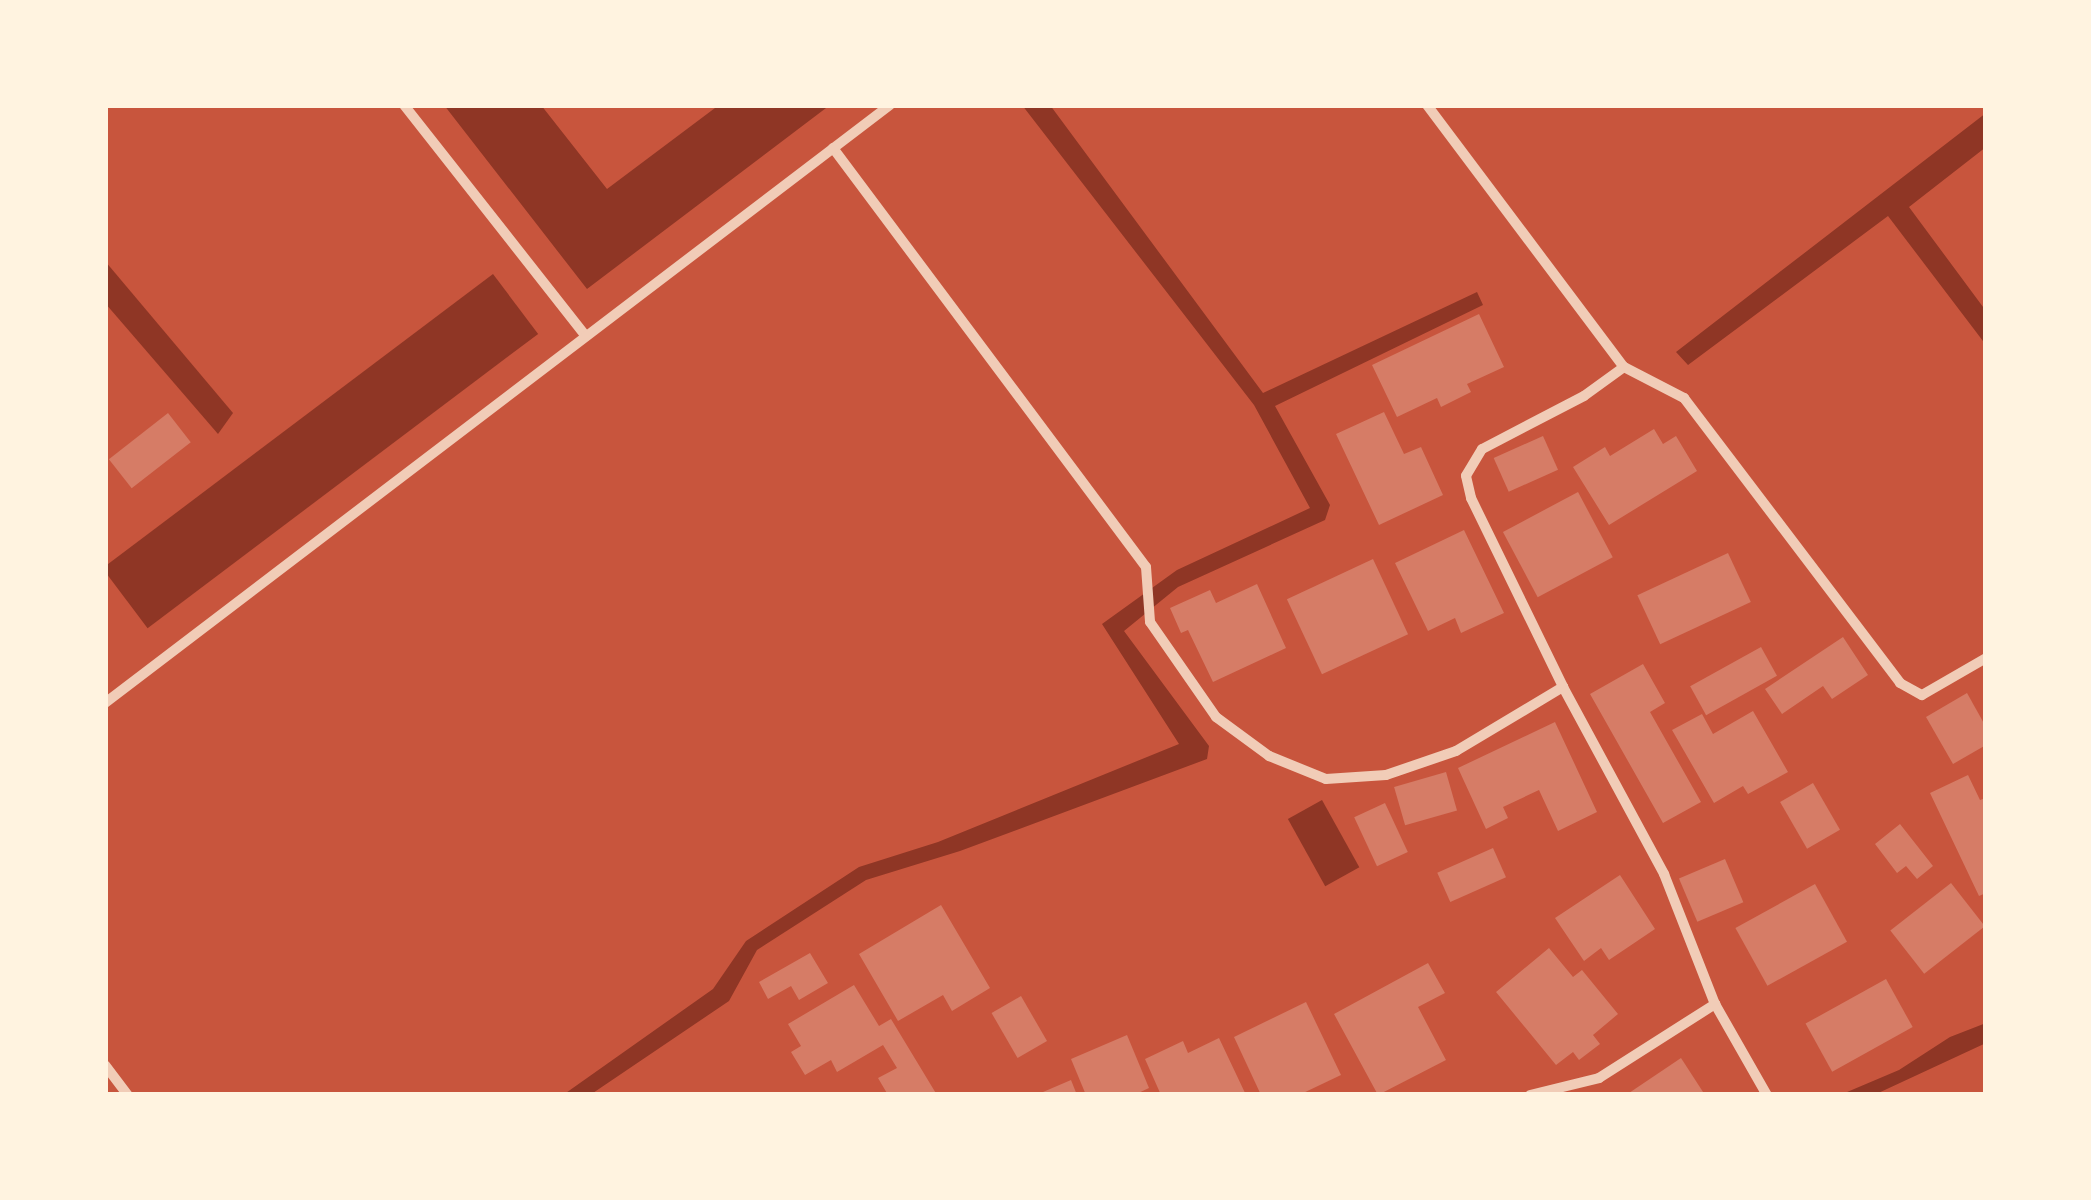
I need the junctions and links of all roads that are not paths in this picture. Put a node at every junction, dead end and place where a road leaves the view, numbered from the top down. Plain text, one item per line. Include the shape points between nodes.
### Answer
1 (404, 105) edge
2 (890, 105) edge
3 (1428, 105) edge
4 (833, 148) junction
5 (586, 336) junction
6 (1624, 368) junction
7 (1986, 658) edge
8 (1564, 687) junction
9 (105, 703) edge
10 (1715, 1004) junction
11 (105, 1065) edge
12 (128, 1095) edge
13 (1530, 1095) edge
14 (1767, 1095) edge

1 - 5 street
2 - 4 street
3 - 6 street
4 - 5 street
4 - 8 street via 1146,568 1150,622 1216,717 1269,756 1326,780 1386,775 1456,751
5 - 9 street
6 - 7 street via 1684,398 1900,683 1922,695
6 - 8 street via 1482,449 1466,476
8 - 10 street via 1664,874
10 - 13 street via 1600,1078
10 - 14 street
11 - 12 street

